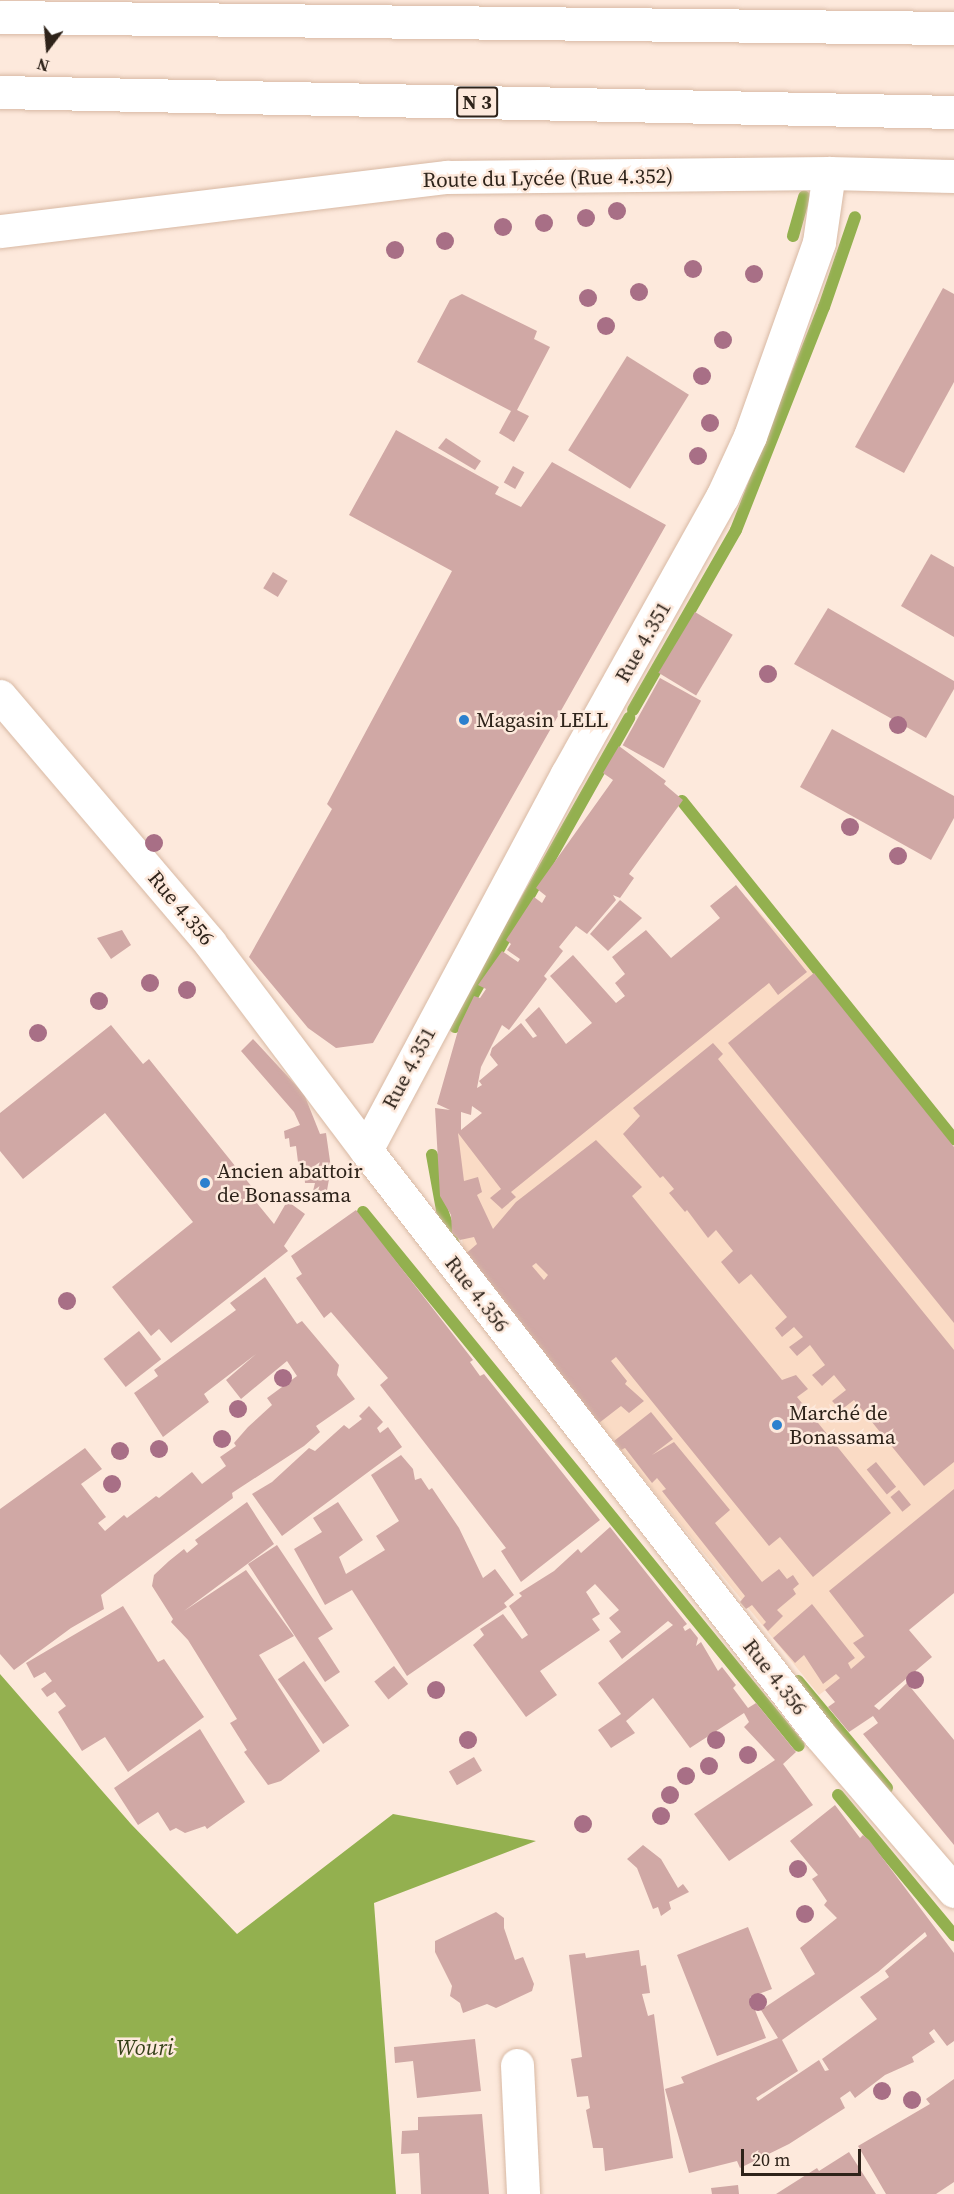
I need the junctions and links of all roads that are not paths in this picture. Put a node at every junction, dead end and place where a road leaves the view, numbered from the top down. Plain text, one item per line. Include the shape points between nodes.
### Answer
1 (0, 17) edge
2 (954, 28) edge
3 (0, 92) edge
4 (954, 112) edge
5 (829, 173) junction
6 (954, 176) edge
7 (0, 231) edge
8 (0, 696) edge
9 (366, 1150) junction
10 (954, 1891) edge
11 (517, 2065) dead end
12 (524, 2194) edge

1 - 2 main road
3 - 4 main road, N 3
5 - 6 main road, Route du Lycée (Rue 4.352)
5 - 7 main road, Route du Lycée (Rue 4.352) via 447,177
5 - 9 main road, Rue 4.351 via 819,242 750,436 722,497 567,774
8 - 9 main road, Rue 4.356 via 210,943
9 - 10 main road, Rue 4.356 via 819,1734
11 - 12 main road

